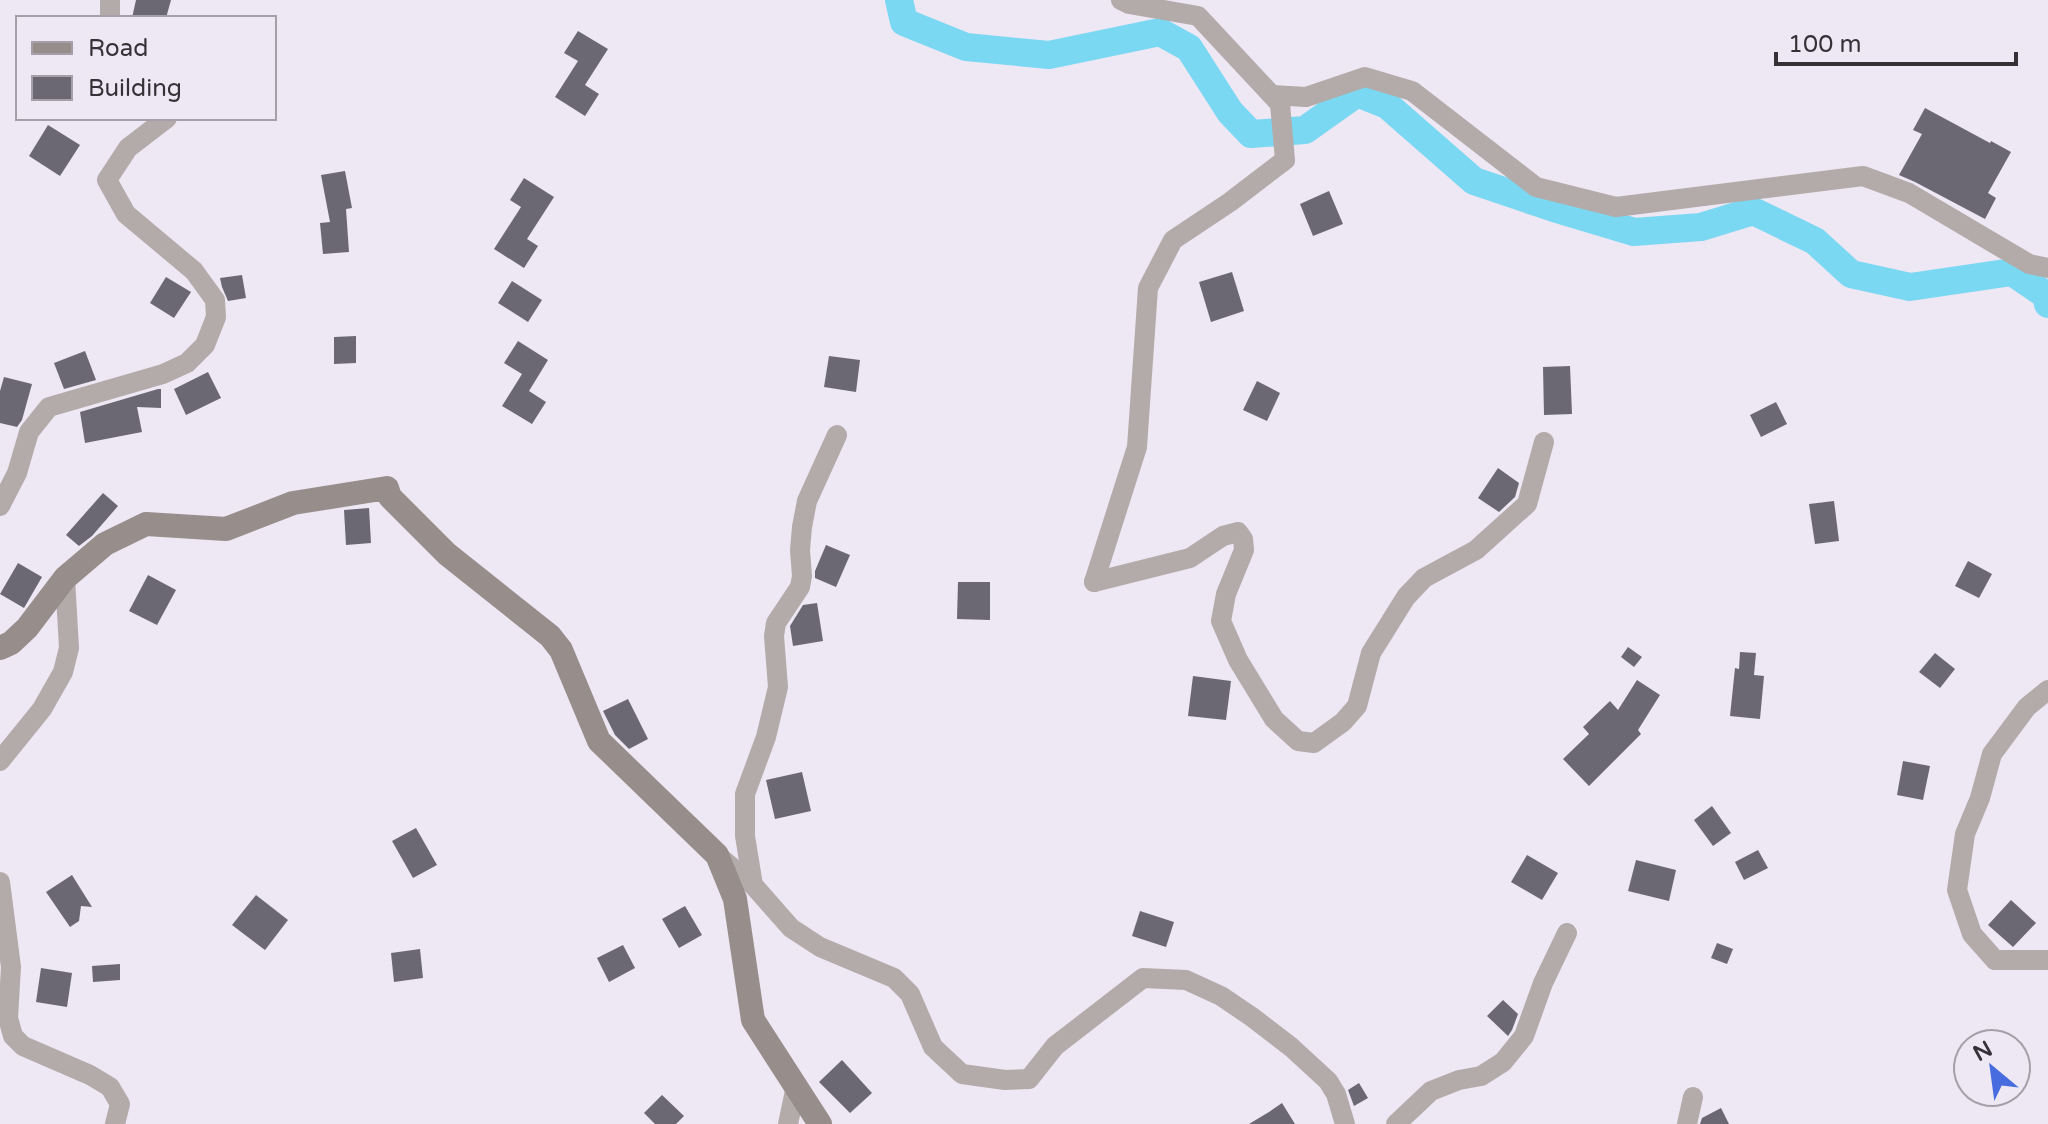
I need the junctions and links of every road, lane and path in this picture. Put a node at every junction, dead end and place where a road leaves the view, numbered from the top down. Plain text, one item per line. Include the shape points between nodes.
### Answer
1 (1121, 0) edge
2 (1276, 100) junction
3 (164, 120) edge
4 (2048, 268) edge
5 (837, 435) dead end
6 (1544, 442) dead end
7 (0, 506) edge
8 (65, 578) junction
9 (0, 648) edge
10 (2048, 690) edge
11 (0, 761) edge
12 (717, 855) junction
13 (0, 882) edge
14 (753, 885) junction
15 (1567, 933) dead end
16 (2048, 960) edge
17 (4, 1013) edge
18 (796, 1086) junction
19 (1693, 1097) dead end
20 (115, 1124) edge
21 (788, 1124) edge
22 (820, 1124) edge
23 (1345, 1124) edge
24 (1396, 1124) edge
25 (1687, 1124) edge

1 - 2 street via 1198,16
2 - 4 street via 1306,97 1365,77 1412,91 1536,187 1616,207 1863,176 1909,193 2029,264
2 - 6 street via 1285,160 1173,240 1148,288 1137,447 1094,582 1190,558 1238,532 1244,550 1221,621 1274,719 1298,741 1314,743 1357,706 1371,653 1406,597 1424,578 1476,550 1527,504
3 - 7 street via 128,148 107,180 126,214 194,271 215,300 216,317 205,345 187,363 163,374 49,407 29,432
5 - 14 street via 807,501 800,587 776,623 778,687 745,794
8 - 9 street via 27,628
8 - 11 street via 69,648 63,672 42,709
8 - 12 street via 105,544 146,524 226,529 293,503 387,488 447,554 550,636 561,650 599,741
10 - 16 street via 2027,707 1992,754 1965,834 1957,890 1972,934 1995,960
12 - 14 street
12 - 18 street via 735,899 753,1020
13 - 17 street via 11,967
14 - 23 street via 791,928 820,947 894,978 910,994 933,1047 962,1074 1029,1079 1055,1046 1143,978 1186,980 1221,996 1321,1073 1336,1094
15 - 24 street via 1524,1036 1503,1062 1481,1076 1431,1091
17 - 20 street via 23,1046 110,1087 120,1104
18 - 21 street
18 - 22 street
19 - 25 street

